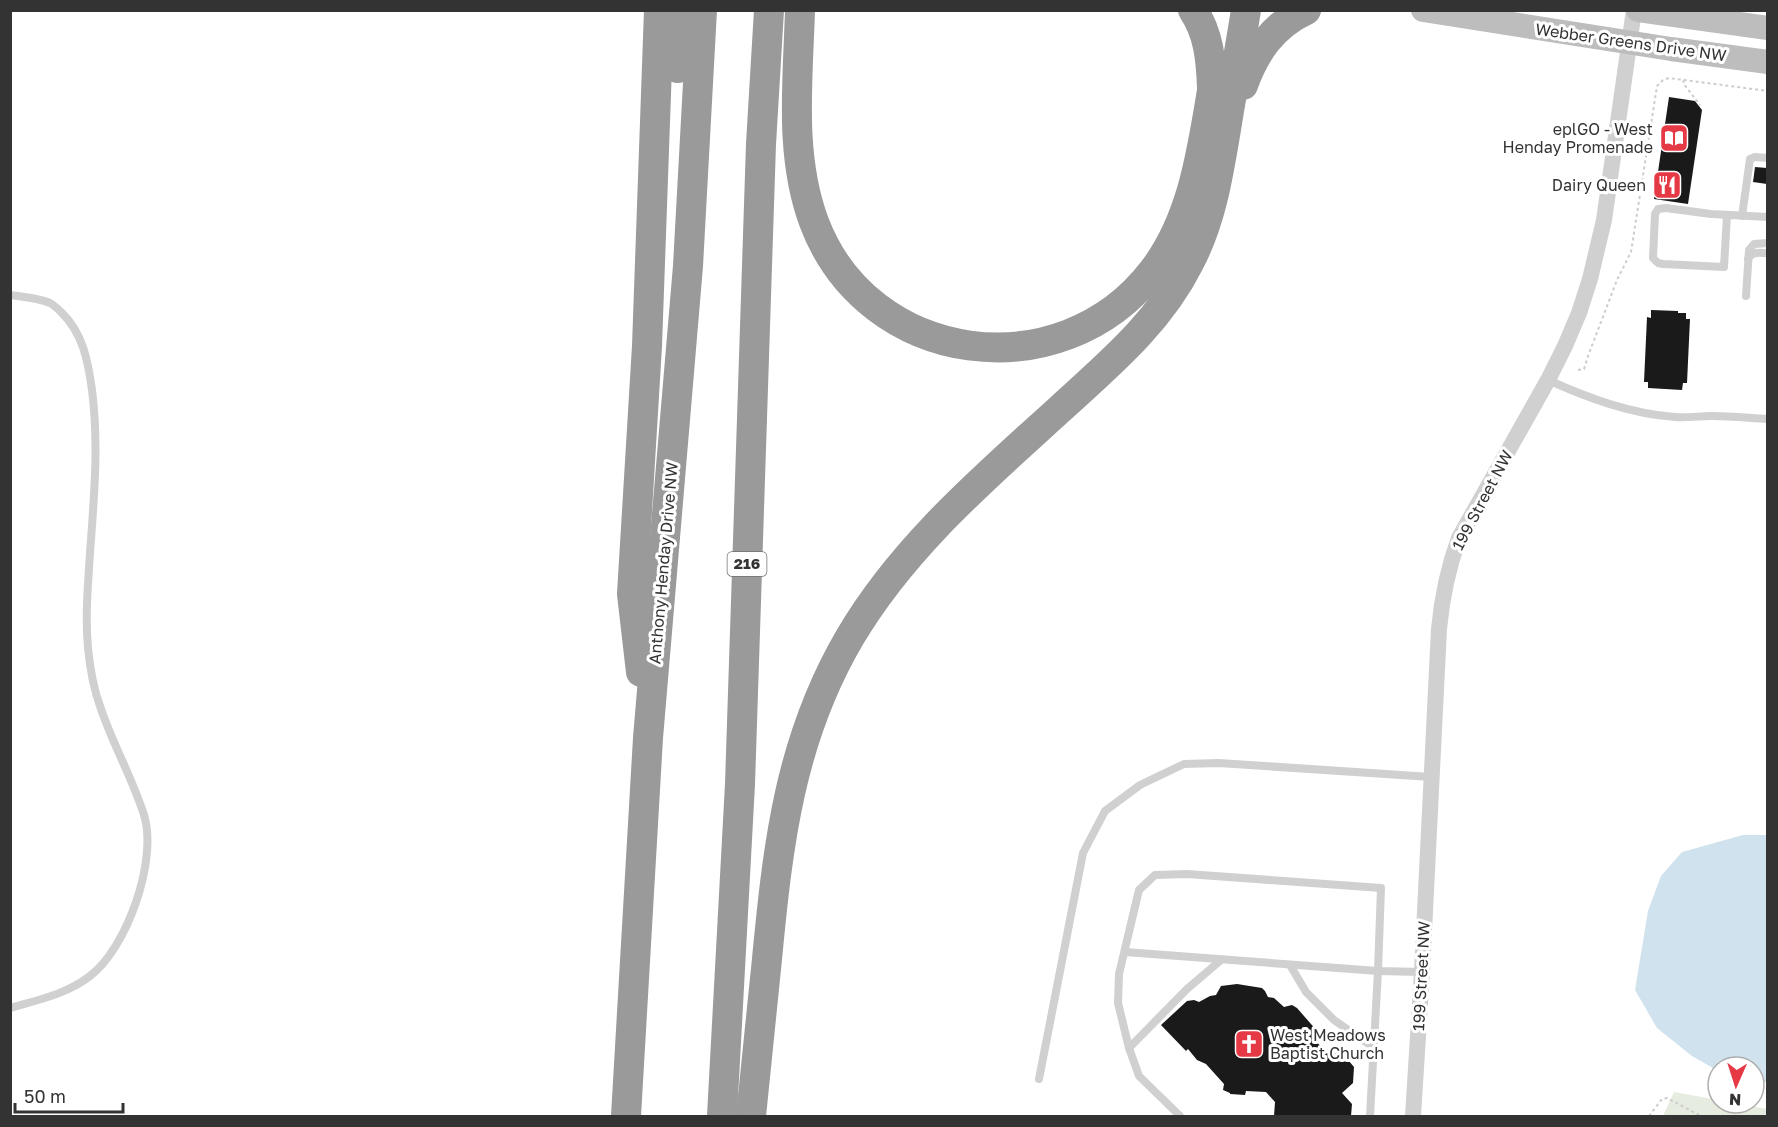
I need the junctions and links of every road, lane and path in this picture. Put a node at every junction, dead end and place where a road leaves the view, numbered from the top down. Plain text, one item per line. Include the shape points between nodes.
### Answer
1 (659, 10) edge
2 (680, 10) edge
3 (702, 10) edge
4 (769, 10) edge
5 (800, 10) edge
6 (1193, 10) edge
7 (1225, 10) edge
8 (1246, 10) edge
9 (1306, 10) edge
10 (1423, 10) edge
11 (1634, 10) edge
12 (1638, 10) edge
13 (1676, 13) edge
14 (1767, 28) edge
15 (1629, 42) junction
16 (1767, 62) edge
17 (1684, 80) junction
18 (1212, 88) junction
19 (1767, 91) edge
20 (1700, 105) dead end
21 (1225, 136) junction
22 (1767, 158) edge
23 (1727, 215) junction
24 (1742, 216) junction
25 (1767, 217) edge
26 (691, 220) junction
27 (1767, 243) edge
28 (1767, 253) edge
29 (1748, 260) junction
30 (10, 295) edge
31 (1746, 296) dead end
32 (1578, 370) dead end
33 (1548, 380) junction
34 (1767, 419) edge
35 (648, 738) junction
36 (1431, 777) junction
37 (1125, 952) junction
38 (1221, 960) junction
39 (1290, 965) junction
40 (1378, 971) junction
41 (1422, 972) junction
42 (10, 1008) edge
43 (1373, 1047) junction
44 (1129, 1048) junction
45 (1039, 1079) dead end
46 (626, 1116) edge
47 (722, 1116) edge
48 (751, 1116) edge
49 (1180, 1116) edge
50 (1370, 1116) edge
51 (1413, 1116) edge
52 (1649, 1116) edge
53 (1701, 1116) edge

1 - 35 highway via 647,346 632,594
2 - 26 highway via 678,88
3 - 26 highway, Anthony Henday Drive NW
4 - 47 highway, 216 via 740,784
5 - 18 highway via 799,150 807,199 822,242 846,278 880,310 920,332 966,345 1014,348 1052,341 1094,324 1141,286 1163,257 1188,203
6 - 18 highway via 1205,33
7 - 18 highway
8 - 21 highway
9 - 21 highway via 1288,20 1264,43 1247,72
10 - 15 main road, Webber Greens Drive NW
11 - 15 street, 199 Street NW
12 - 13 main road, Webber Greens Drive NW
13 - 14 main road, Webber Greens Drive NW
15 - 16 main road, Webber Greens Drive NW
15 - 33 street, 199 Street NW via 1598,252 1579,313
17 - 19 path
17 - 20 path
17 - 32 path via 1666,79 1657,86 1631,252 1585,368
21 - 48 highway via 1214,194 1197,247 1161,307 1103,371 982,480 914,549 860,620 824,685 799,751 782,826
22 - 24 lane via 1750,159
23 - 23 lane via 1658,209 1653,258 1663,264 1724,267
23 - 24 lane
24 - 25 lane
26 - 35 highway, Anthony Henday Drive NW
27 - 29 lane via 1751,246
28 - 29 lane via 1755,253
29 - 31 lane
30 - 42 lane via 52,304 71,322 83,345 96,419 86,602 88,646 100,706 145,818 147,847 140,892 110,956 90,976 65,992
33 - 34 lane via 1589,398 1656,414
33 - 36 street, 199 Street NW via 1459,538 1450,562 1441,607
35 - 46 highway, Anthony Henday Drive NW
36 - 41 street, 199 Street NW
36 - 45 lane via 1184,764 1140,785 1105,811 1083,853
37 - 38 lane
37 - 40 lane via 1139,890 1155,875 1381,888
37 - 44 lane via 1118,1003
38 - 39 lane
38 - 44 lane
39 - 40 lane
39 - 43 lane via 1306,992 1334,1020
40 - 41 lane
40 - 43 lane
41 - 51 street, 199 Street NW
43 - 50 lane
44 - 49 lane via 1139,1076
52 - 53 path via 1666,1098

